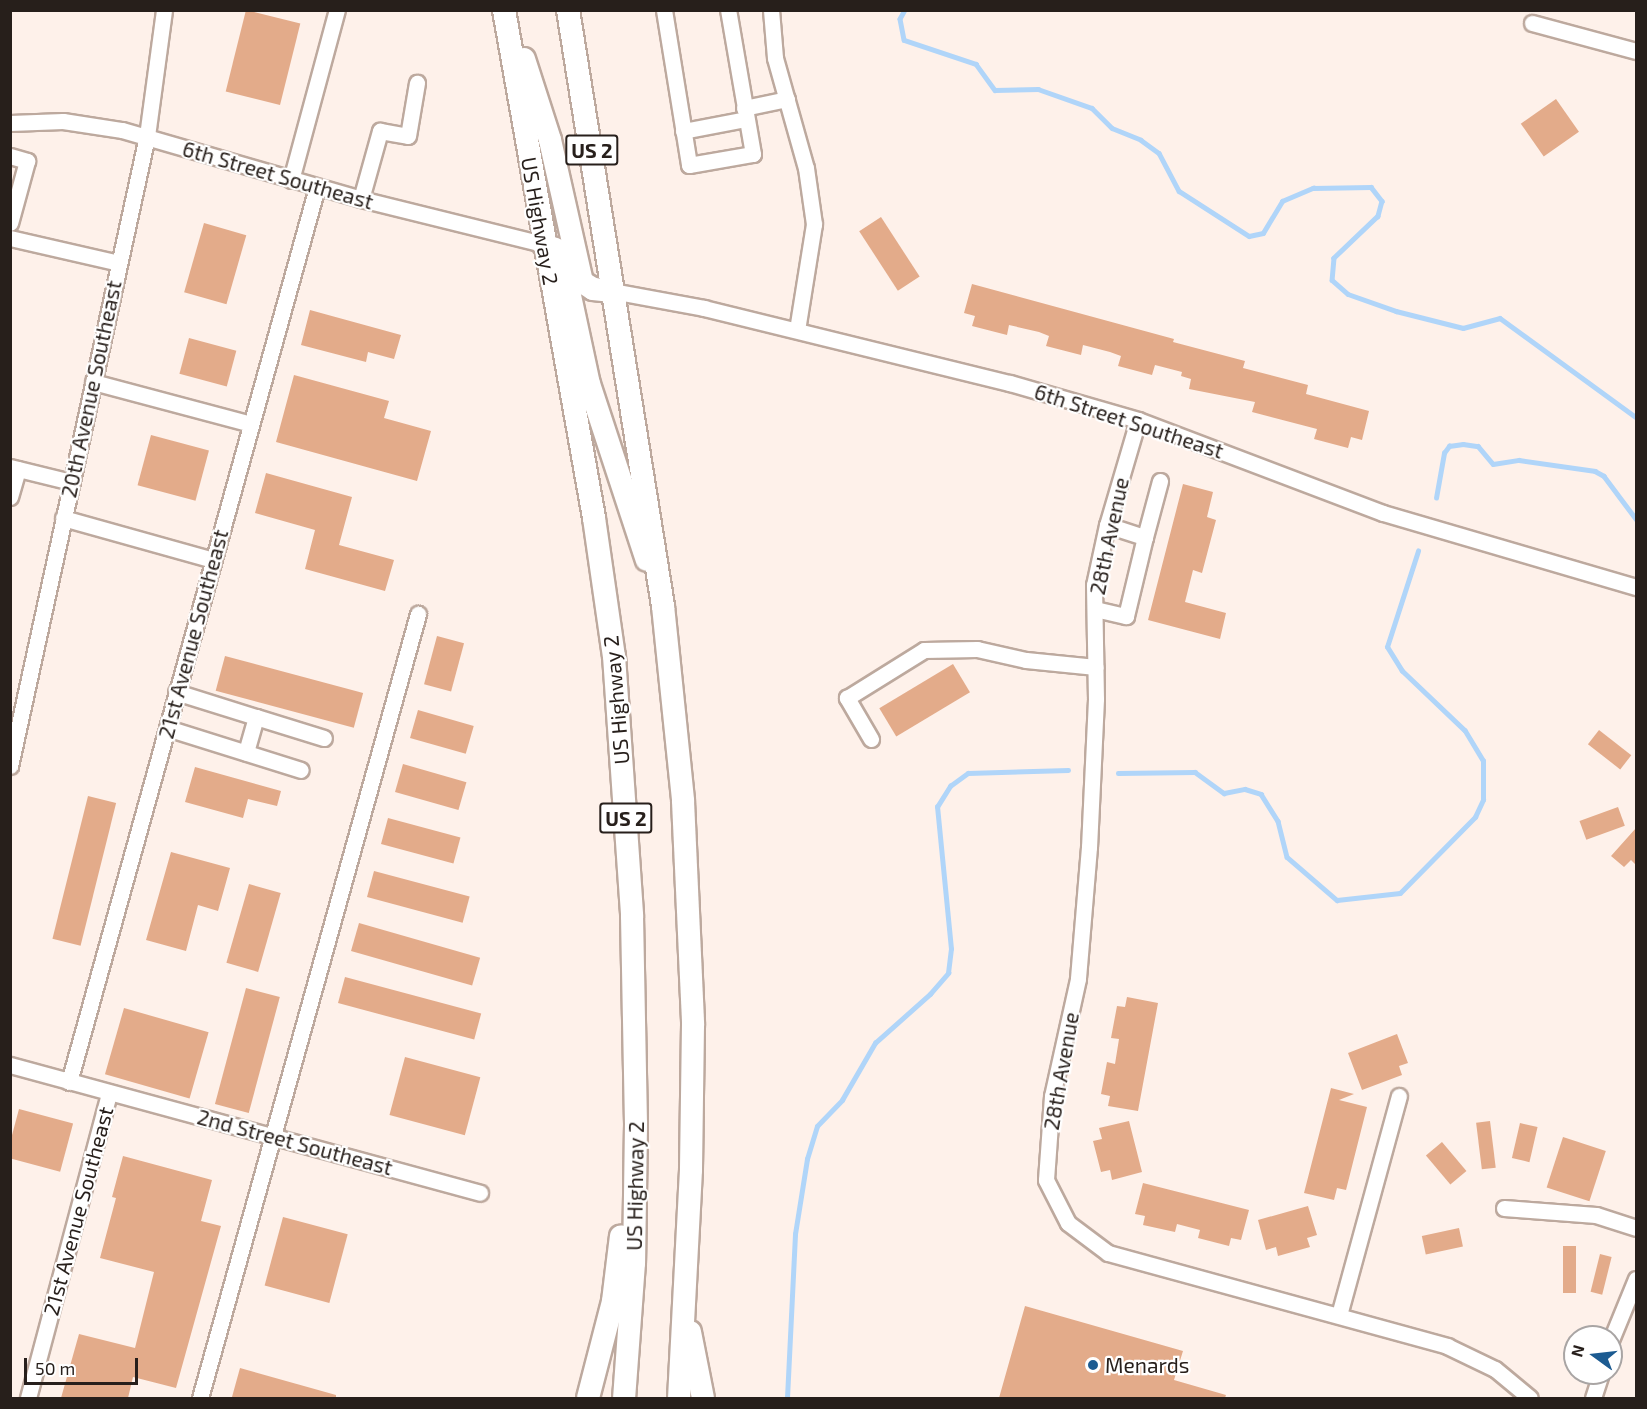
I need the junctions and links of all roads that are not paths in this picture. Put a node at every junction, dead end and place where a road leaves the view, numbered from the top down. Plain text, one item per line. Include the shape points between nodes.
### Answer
1 (164, 10) edge
2 (337, 10) edge
3 (504, 10) edge
4 (510, 10) edge
5 (568, 10) edge
6 (664, 10) edge
7 (728, 10) edge
8 (771, 10) edge
9 (1532, 23) dead end
10 (1636, 51) edge
11 (417, 83) dead end
12 (787, 99) junction
13 (745, 114) junction
14 (10, 123) edge
15 (683, 131) junction
16 (147, 136) junction
17 (10, 156) edge
18 (291, 180) junction
19 (316, 187) junction
20 (361, 199) junction
21 (10, 224) edge
22 (10, 238) edge
23 (543, 244) junction
24 (119, 263) junction
25 (612, 291) junction
26 (796, 330) junction
27 (93, 382) junction
28 (1138, 420) junction
29 (251, 424) junction
30 (14, 468) edge
31 (1160, 481) dead end
32 (71, 482) junction
33 (10, 497) edge
34 (63, 518) junction
35 (1107, 525) junction
36 (1145, 537) junction
37 (213, 560) junction
38 (1636, 587) edge
39 (663, 606) junction
40 (1095, 609) junction
41 (418, 614) dead end
42 (1096, 667) junction
43 (177, 692) junction
44 (256, 717) junction
45 (166, 728) junction
46 (324, 738) dead end
47 (871, 739) dead end
48 (246, 753) junction
49 (10, 766) edge
50 (301, 771) dead end
51 (10, 1065) edge
52 (69, 1082) junction
53 (109, 1093) junction
54 (1399, 1096) dead end
55 (636, 1124) junction
56 (272, 1135) junction
57 (480, 1193) dead end
58 (1504, 1208) dead end
59 (1636, 1228) edge
60 (1636, 1279) edge
61 (684, 1306) junction
62 (1339, 1315) junction
63 (1617, 1325) edge
64 (28, 1398) edge
65 (200, 1398) edge
66 (588, 1398) edge
67 (624, 1398) edge
68 (679, 1398) edge
69 (703, 1398) edge
70 (1530, 1398) edge

1 - 16 street, 20th Avenue Southeast
2 - 18 street
3 - 23 highway, US Highway 2 / US 2
4 - 25 highway via 550,140 582,282 593,289
5 - 25 highway, US 2
6 - 15 street
7 - 13 street
8 - 12 street via 776,58
9 - 10 street
11 - 20 street via 408,136 380,131
12 - 13 street
12 - 26 street via 806,168 814,224
13 - 15 street
13 - 15 street via 753,154 689,165
14 - 16 street, 6th Street Southeast via 63,121
16 - 18 street, 6th Street Southeast
16 - 24 street, 20th Avenue Southeast
17 - 21 street via 27,161
18 - 19 street, 6th Street Southeast
19 - 20 street, 6th Street Southeast
19 - 29 street, 21st Avenue Southeast
20 - 23 street, 6th Street Southeast
22 - 24 street
23 - 39 highway via 555,249 563,263 589,384
23 - 55 highway, US Highway 2 / US 2 via 594,518 614,656 632,916
24 - 27 street, 20th Avenue Southeast
25 - 26 street, 6th Street Southeast
25 - 39 highway, US 2
26 - 28 street, 6th Street Southeast via 1010,382
27 - 29 street
27 - 32 street, 20th Avenue Southeast
28 - 35 street, 28th Avenue
28 - 38 street, 6th Street Southeast via 1383,513
29 - 37 street, 21st Avenue Southeast
30 - 32 street
30 - 33 street
31 - 36 street
32 - 34 street, 20th Avenue Southeast
34 - 37 street
34 - 49 street, 20th Avenue Southeast
35 - 36 street
35 - 40 street, 28th Avenue via 1094,585
36 - 40 street via 1126,616
37 - 43 street, 21st Avenue Southeast
39 - 61 highway, US 2 via 683,801 693,1025
40 - 42 street, 28th Avenue
41 - 56 street
42 - 47 street via 1026,660 977,649 924,650 847,698
42 - 62 street, 28th Avenue via 1089,847 1078,979 1052,1096 1046,1180 1068,1223 1108,1253
43 - 44 street
43 - 45 street, 21st Avenue Southeast
44 - 46 street
44 - 48 street
45 - 48 street
45 - 52 street, 21st Avenue Southeast
48 - 50 street
51 - 52 street
52 - 53 street, 2nd Street Southeast
53 - 56 street, 2nd Street Southeast
53 - 64 street, 21st Avenue Southeast
54 - 62 street
55 - 66 highway via 614,1300
55 - 67 highway, US Highway 2 / US 2 via 634,1263
56 - 57 street, 2nd Street Southeast
56 - 65 street
58 - 59 street via 1596,1215
60 - 63 street
61 - 68 highway, US 2
61 - 69 highway
62 - 70 street, 28th Avenue via 1447,1346 1496,1369

